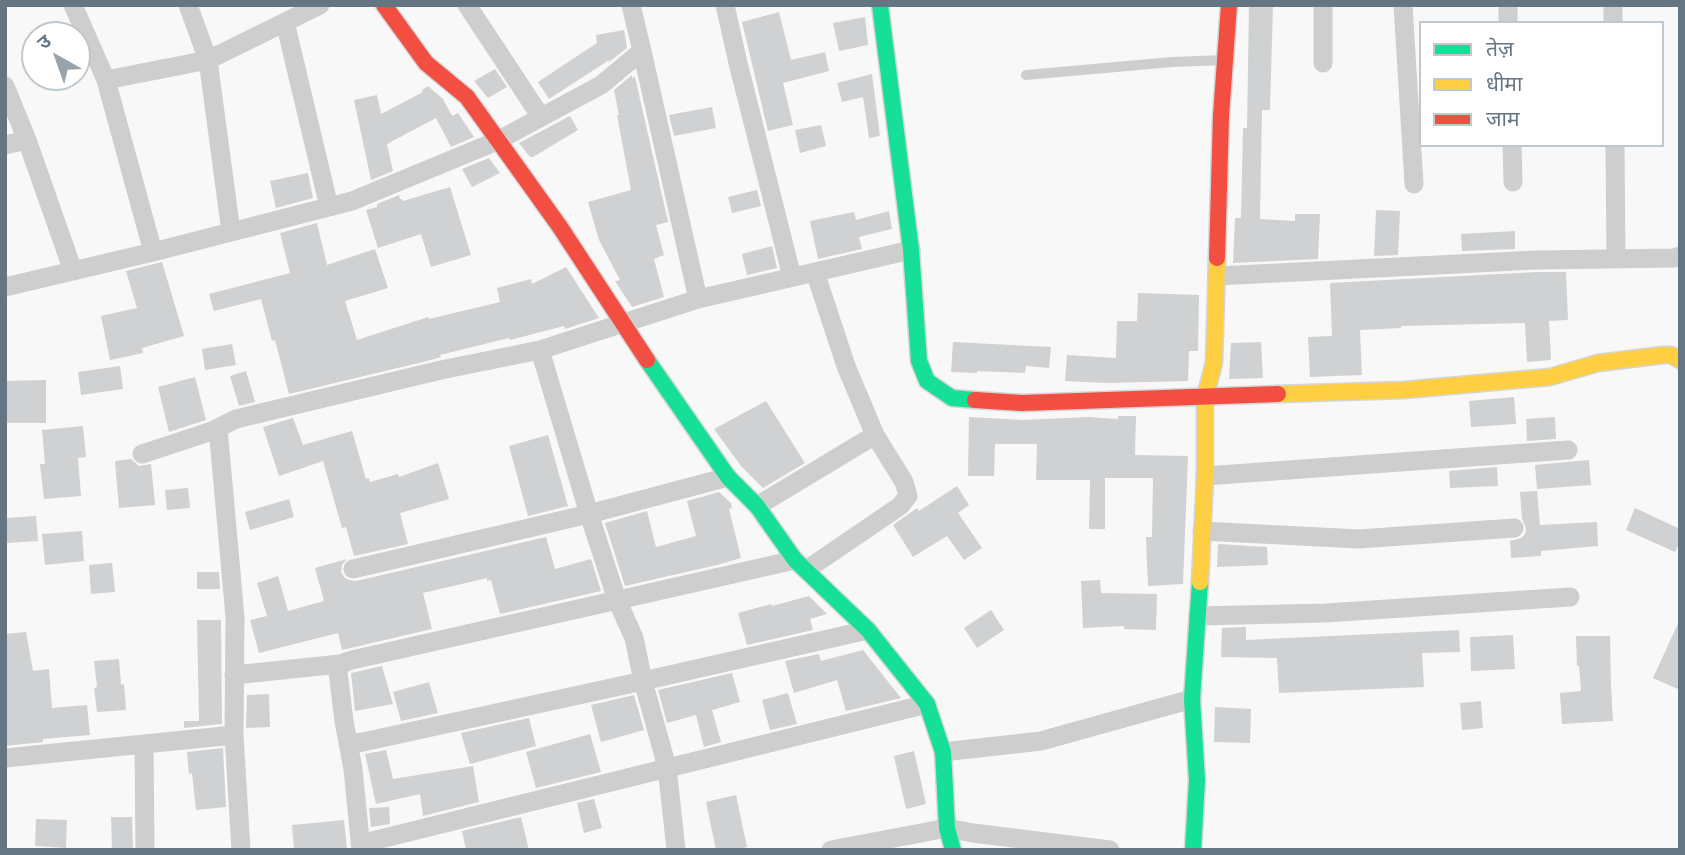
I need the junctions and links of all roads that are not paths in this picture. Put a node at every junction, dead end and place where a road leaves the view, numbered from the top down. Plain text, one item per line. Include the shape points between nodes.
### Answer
1 (73, 5) edge
2 (188, 5) edge
3 (320, 5) edge
4 (384, 5) edge
5 (467, 5) edge
6 (631, 5) edge
7 (725, 5) edge
8 (880, 5) edge
9 (1229, 5) edge
10 (1323, 5) edge
11 (1403, 5) edge
12 (285, 22) junction
13 (642, 51) junction
14 (208, 60) junction
15 (1225, 60) junction
16 (1323, 63) dead end
17 (1026, 75) dead end
18 (106, 80) junction
19 (5, 86) edge
20 (541, 117) junction
21 (27, 140) junction
22 (497, 141) junction
23 (5, 145) edge
24 (1512, 147) edge
25 (1615, 147) edge
26 (1513, 182) dead end
27 (1414, 184) dead end
28 (329, 207) junction
29 (231, 232) junction
30 (911, 250) junction
31 (153, 252) junction
32 (1680, 256) edge
33 (1616, 258) junction
34 (73, 271) junction
35 (815, 272) junction
36 (1217, 276) junction
37 (792, 277) junction
38 (5, 286) edge
39 (698, 299) junction
40 (623, 324) junction
41 (540, 350) junction
42 (1680, 360) edge
43 (1205, 397) junction
44 (218, 428) junction
45 (875, 435) junction
46 (1568, 450) dead end
47 (142, 454) dead end
48 (1205, 476) junction
49 (728, 477) junction
50 (757, 506) junction
51 (589, 514) junction
52 (1514, 528) dead end
53 (1202, 530) junction
54 (801, 565) junction
55 (353, 569) dead end
56 (1570, 597) dead end
57 (617, 600) junction
58 (1198, 616) junction
59 (868, 630) junction
60 (340, 664) junction
61 (234, 675) junction
62 (643, 681) junction
63 (1192, 698) junction
64 (927, 704) junction
65 (234, 735) junction
66 (144, 744) junction
67 (348, 744) junction
68 (943, 752) junction
69 (5, 758) edge
70 (667, 767) junction
71 (947, 828) junction
72 (361, 847) edge
73 (145, 850) edge
74 (242, 850) edge
75 (676, 850) edge
76 (831, 850) edge
77 (953, 850) edge
78 (1110, 850) edge
79 (1193, 850) edge

1 - 18 street
2 - 14 street
3 - 12 street
4 - 22 street via 426,63 467,97
5 - 20 street
6 - 13 street
7 - 37 street
8 - 30 street
9 - 15 street
10 - 16 street
11 - 27 street
12 - 14 street
12 - 28 street
13 - 20 street via 601,85
13 - 39 street
14 - 18 street
14 - 29 street
15 - 17 lane
15 - 36 street
18 - 31 street
19 - 21 street
20 - 22 street
21 - 23 street
21 - 34 street
22 - 28 street
22 - 40 street
24 - 26 street
25 - 33 street
28 - 29 street
29 - 31 street
30 - 35 street
30 - 43 street via 919,361 927,381 951,398 1022,402
31 - 34 street
32 - 33 street
33 - 36 street
34 - 38 street
35 - 37 street
35 - 45 street
36 - 43 street via 1214,363
37 - 39 street
39 - 40 street
40 - 41 street
40 - 49 street
41 - 44 street via 236,419
41 - 51 street
42 - 43 street via 1663,355 1598,363 1550,377 1404,390
43 - 48 street
44 - 47 street
44 - 61 street via 234,617
45 - 50 street
45 - 54 street via 908,496 900,506
46 - 48 street
48 - 53 street
49 - 50 street
49 - 51 street
50 - 54 street
51 - 55 street
51 - 57 street
52 - 53 street via 1359,539
53 - 58 street
54 - 57 street
54 - 59 street
56 - 58 street
57 - 60 street
57 - 62 street via 634,638
58 - 63 street
59 - 62 street
59 - 64 street
60 - 61 street
60 - 67 street
61 - 65 street
62 - 67 street
62 - 70 street
63 - 68 street via 1041,741
63 - 79 street via 1197,780
64 - 68 street
64 - 70 street
65 - 66 street
65 - 74 street
66 - 69 street
66 - 73 street
67 - 72 street
68 - 71 street
70 - 72 street
70 - 75 street
71 - 76 street
71 - 77 street
71 - 78 street

